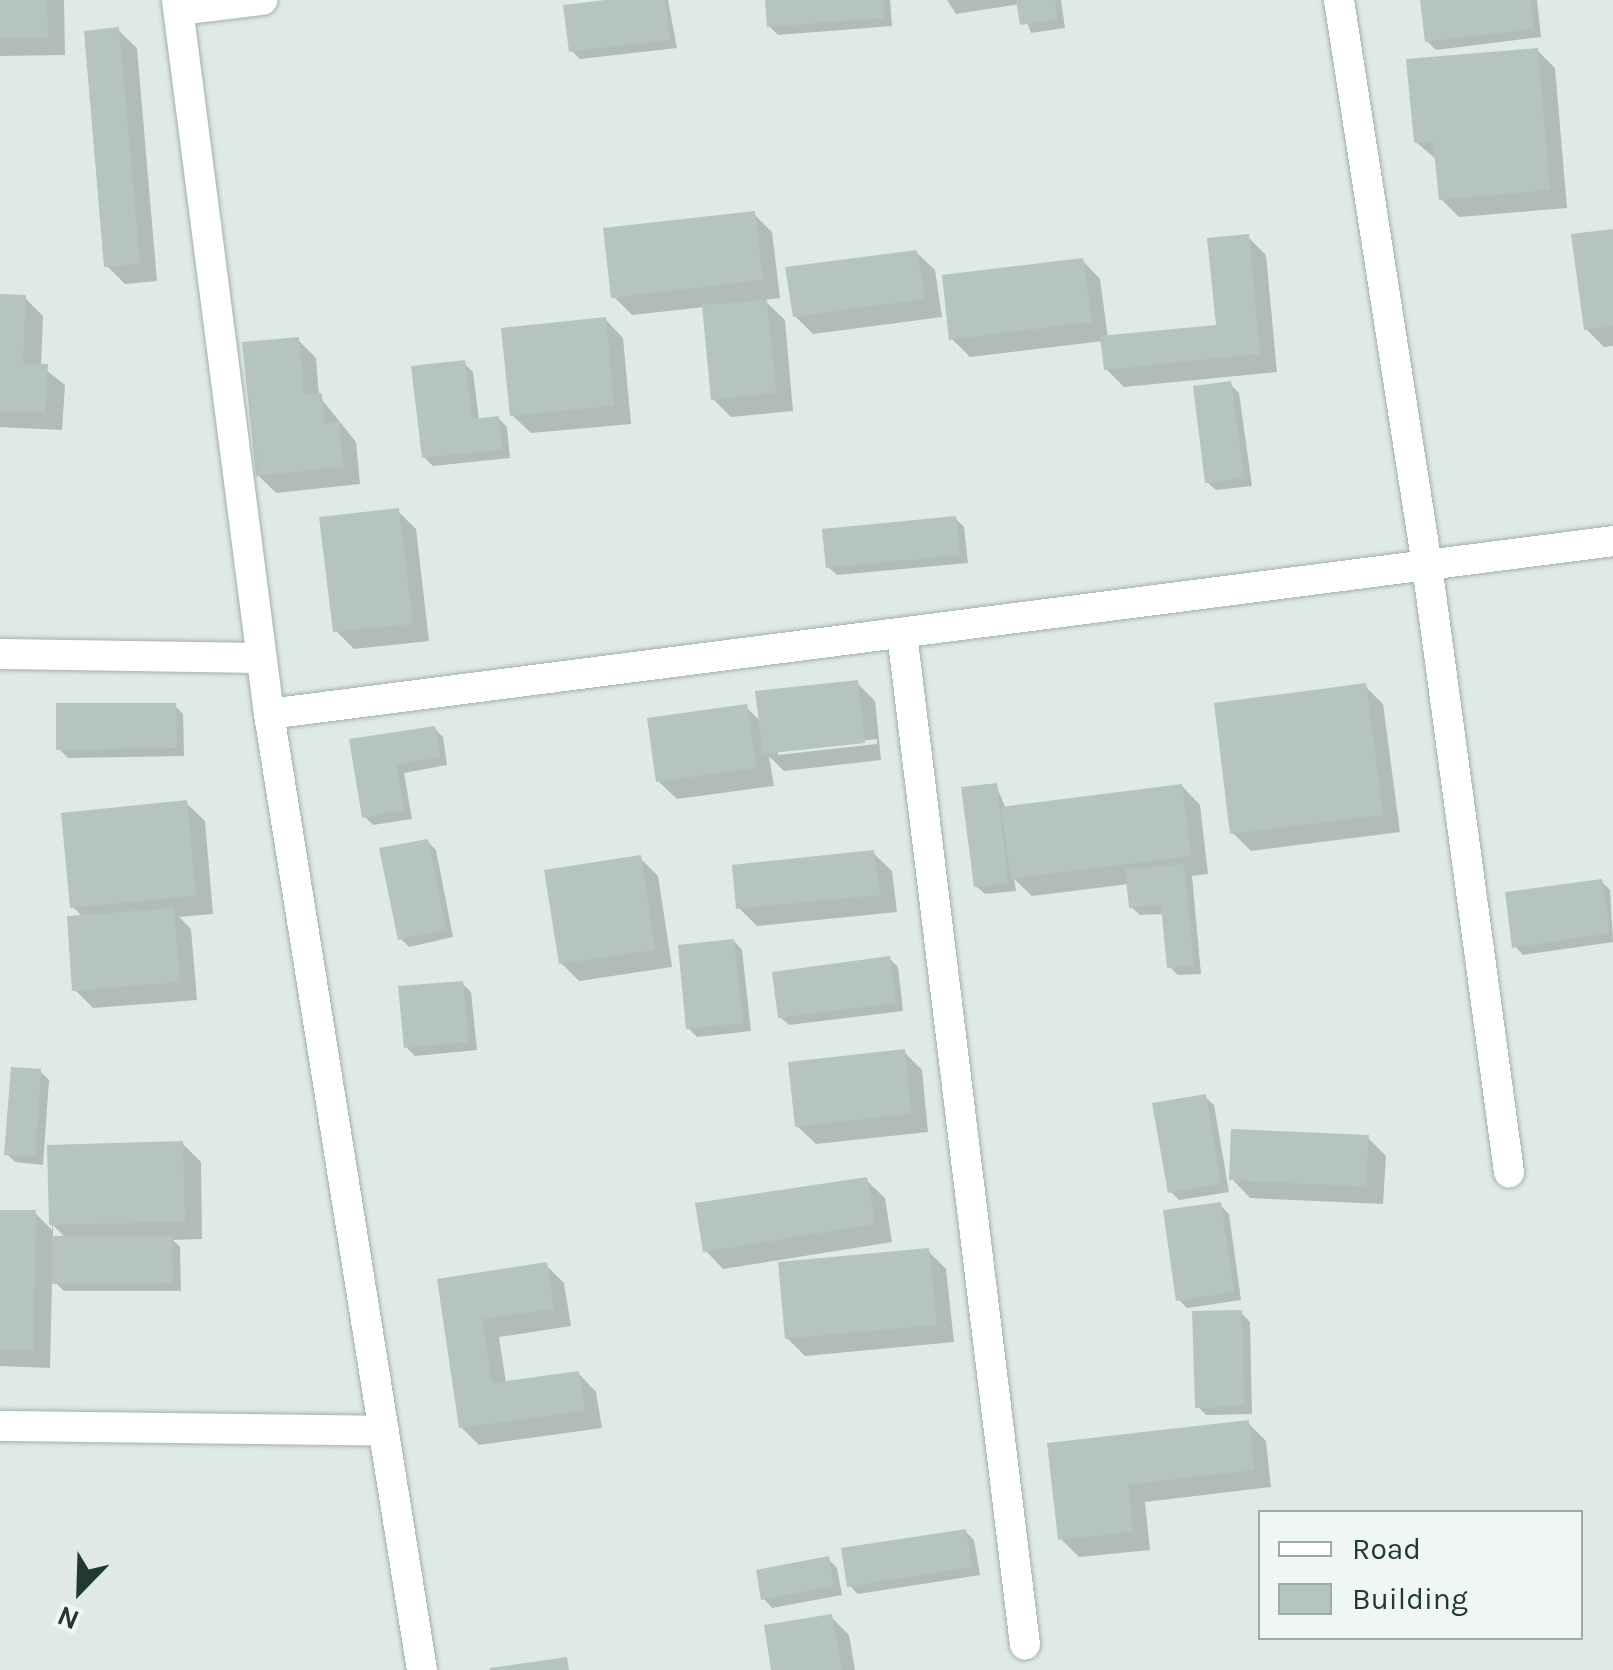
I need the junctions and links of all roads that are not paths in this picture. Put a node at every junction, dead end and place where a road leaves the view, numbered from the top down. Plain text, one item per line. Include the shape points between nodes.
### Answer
1 (262, 0) edge
2 (1339, 0) edge
3 (178, 5) edge
4 (1613, 541) edge
5 (1426, 565) junction
6 (902, 633) junction
7 (0, 654) edge
8 (261, 658) junction
9 (268, 714) junction
10 (1510, 1172) dead end
11 (0, 1426) edge
12 (384, 1431) junction
13 (1025, 1645) dead end
14 (422, 1670) edge

1 - 3 street
2 - 5 street
3 - 8 street
4 - 5 street
5 - 6 street
5 - 10 street
6 - 9 street
6 - 13 street
7 - 8 street
8 - 9 street
9 - 12 street
11 - 12 street
12 - 14 street

